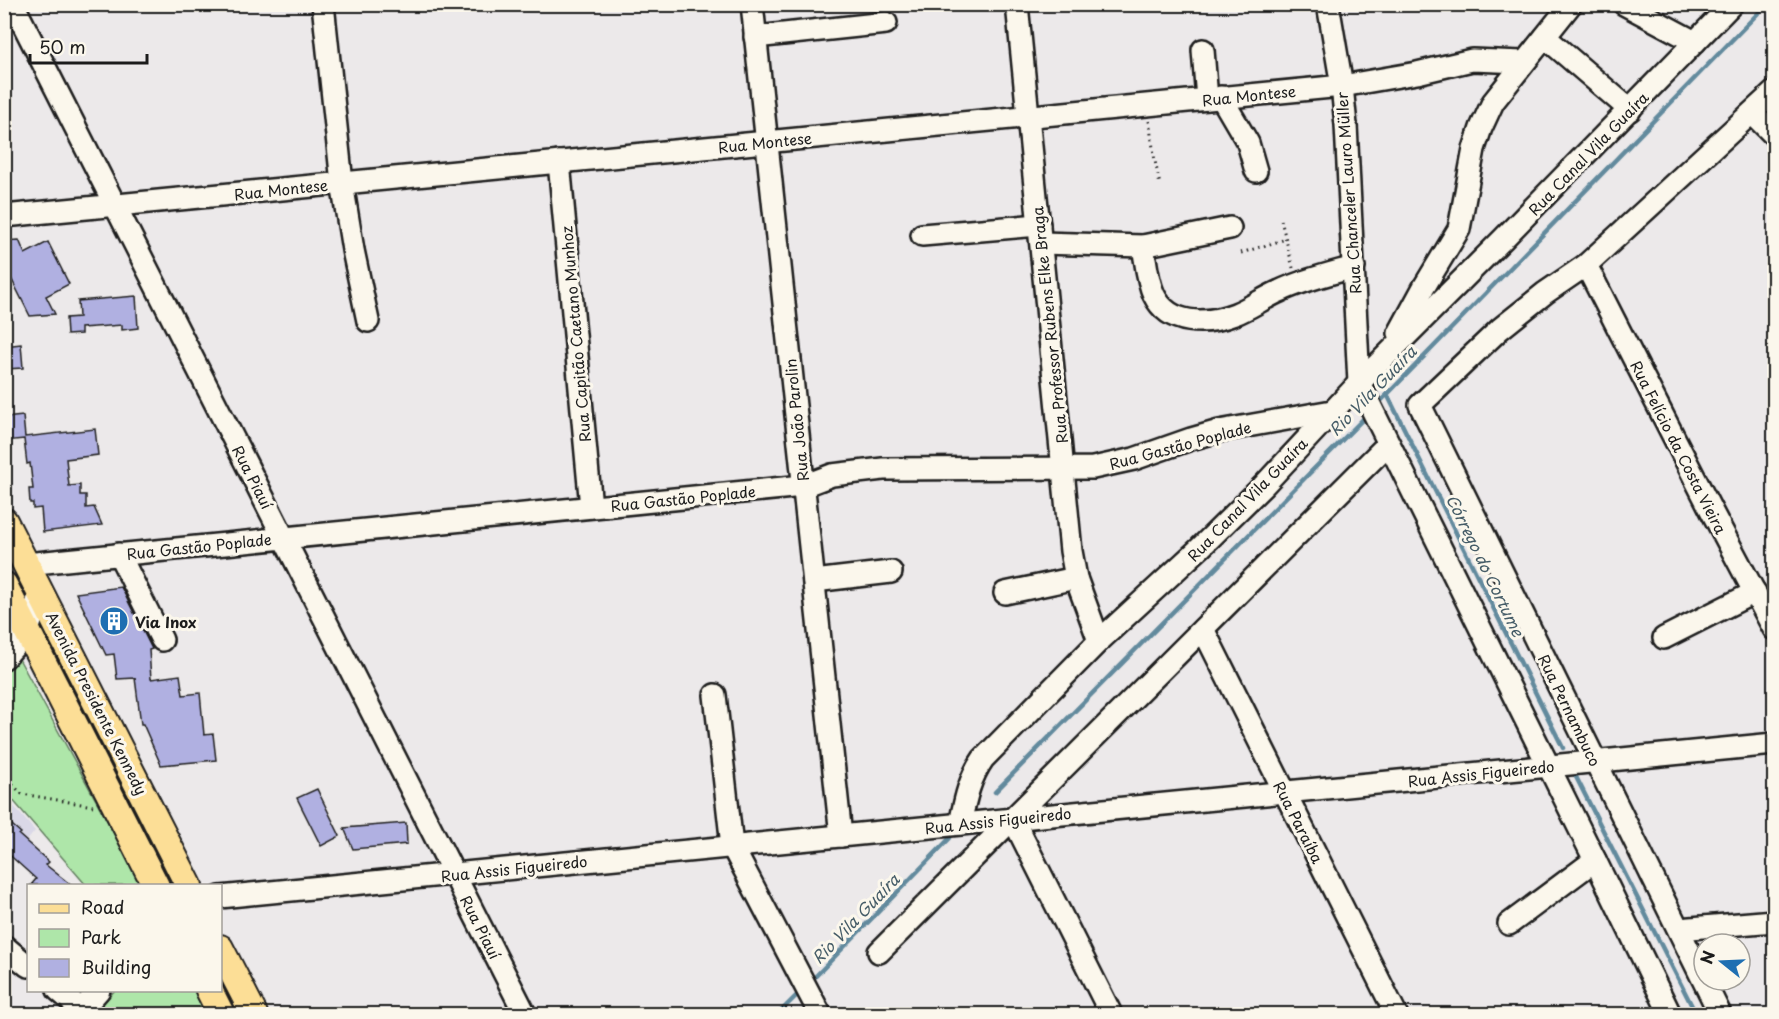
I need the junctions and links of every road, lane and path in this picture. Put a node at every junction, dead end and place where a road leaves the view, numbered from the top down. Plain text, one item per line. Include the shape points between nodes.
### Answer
1 (13, 4) edge
2 (323, 4) edge
3 (752, 4) edge
4 (1017, 4) edge
5 (1328, 4) edge
6 (1624, 4) edge
7 (1732, 4) edge
8 (1565, 7) edge
9 (886, 23) dead end
10 (756, 37) junction
11 (1545, 37) junction
12 (1695, 42) junction
13 (1203, 50) dead end
14 (1524, 62) junction
15 (1342, 86) junction
16 (1774, 92) edge
17 (1214, 98) junction
18 (1147, 105) junction
19 (1630, 110) junction
20 (1752, 113) junction
21 (1028, 116) junction
22 (1774, 135) edge
23 (767, 142) junction
24 (559, 162) junction
25 (1256, 171) dead end
26 (342, 183) junction
27 (1160, 185) dead end
28 (115, 205) junction
29 (4, 216) edge
30 (1281, 220) dead end
31 (1230, 228) dead end
32 (1040, 234) junction
33 (922, 235) dead end
34 (1286, 239) junction
35 (1143, 246) junction
36 (1241, 253) dead end
37 (1586, 265) junction
38 (1354, 267) junction
39 (1297, 284) junction
40 (368, 321) dead end
41 (1387, 353) junction
42 (1362, 391) junction
43 (1332, 411) junction
44 (1388, 444) junction
45 (1063, 469) junction
46 (803, 486) junction
47 (591, 507) junction
48 (4, 521) edge
49 (283, 538) junction
50 (119, 554) junction
51 (26, 564) junction
52 (891, 572) dead end
53 (1076, 578) junction
54 (814, 581) junction
55 (4, 585) edge
56 (40, 592) junction
57 (1755, 592) junction
58 (1005, 593) dead end
59 (1203, 629) junction
60 (1774, 629) edge
61 (28, 631) junction
62 (1664, 638) dead end
63 (162, 640) dead end
64 (1099, 641) junction
65 (4, 658) edge
66 (715, 695) dead end
67 (1774, 744) edge
68 (1596, 761) junction
69 (1548, 766) junction
70 (4, 776) edge
71 (1285, 793) junction
72 (116, 807) junction
73 (1013, 819) junction
74 (960, 824) junction
75 (841, 836) junction
76 (732, 846) junction
77 (1595, 860) junction
78 (454, 874) junction
79 (155, 884) edge
80 (188, 884) edge
81 (222, 897) edge
82 (1774, 921) edge
83 (1509, 924) dead end
84 (1679, 929) junction
85 (4, 946) edge
86 (222, 952) edge
87 (879, 952) dead end
88 (27, 965) edge
89 (60, 992) edge
90 (97, 992) edge
91 (210, 992) edge
92 (816, 1006) edge
93 (80, 1012) edge
94 (221, 1014) edge
95 (254, 1014) edge
96 (525, 1014) edge
97 (1111, 1014) edge
98 (1396, 1014) edge
99 (1670, 1014) edge
100 (1720, 1014) edge

1 - 28 street, Rua Piauí
2 - 26 street
3 - 10 street, Rua João Parolin
4 - 21 street, Rua Professor Rubens Elke Braga
5 - 15 street, Rua Chanceler Lauro Müller
6 - 12 street
7 - 12 street, Rua Canal Vila Guaíra
8 - 11 street
9 - 10 street
10 - 23 street, Rua João Parolin
11 - 14 street
11 - 19 street
12 - 19 street, Rua Canal Vila Guaíra
13 - 17 street
14 - 15 street, Rua Montese via 1472,60
14 - 41 street via 1485,116 1474,149 1459,229
15 - 17 street, Rua Montese
15 - 38 street, Rua Chanceler Lauro Müller
16 - 20 street
17 - 18 street, Rua Montese
17 - 25 street via 1248,143
18 - 21 street, Rua Montese
18 - 27 path
19 - 41 street, Rua Canal Vila Guaíra
20 - 22 street
20 - 37 street
21 - 23 street, Rua Montese
21 - 32 street, Rua Professor Rubens Elke Braga
23 - 24 street, Rua Montese
23 - 46 street, Rua João Parolin
24 - 26 street, Rua Montese
24 - 47 street, Rua Capitão Caetano Munhoz
26 - 28 street, Rua Montese
26 - 40 street
28 - 29 street, Rua Montese
28 - 49 street, Rua Piauí
30 - 34 path
31 - 35 street
32 - 33 street
32 - 35 street
32 - 45 street, Rua Professor Rubens Elke Braga
34 - 36 path
34 - 39 path
35 - 39 street via 1154,294 1168,312 1180,319 1214,320 1233,315
37 - 57 street, Rua Felício da Costa Vieira
37 - 68 street, Rua Pernambuco via 1500,329 1420,405
38 - 39 street
38 - 42 street, Rua Chanceler Lauro Müller
41 - 42 street, Rua Canal Vila Guaíra
42 - 43 street, Rua Canal Vila Guaíra
42 - 44 street
43 - 45 street, Rua Gastão Poplade via 1219,431 1110,465
43 - 64 street, Rua Canal Vila Guaíra via 1216,532
44 - 59 street
44 - 69 street
45 - 46 street, Rua Gastão Poplade via 883,469 832,475
45 - 53 street, Rua Professor Rubens Elke Braga
46 - 47 street, Rua Gastão Poplade
46 - 54 street, Rua João Parolin
47 - 49 street, Rua Gastão Poplade
48 - 51 main road, Avenida Presidente Kennedy
49 - 50 street, Rua Gastão Poplade
49 - 78 street, Rua Piauí
50 - 51 street, Rua Gastão Poplade
50 - 63 street
51 - 56 main road, Avenida Presidente Kennedy
52 - 54 street
53 - 58 street
53 - 64 street, Rua Professor Rubens Elke Braga
54 - 75 street, Rua João Parolin
55 - 61 main road, Avenida Presidente Kennedy
56 - 61 street
56 - 80 main road, Avenida Presidente Kennedy
57 - 60 street, Rua Felício da Costa Vieira
57 - 62 street
59 - 71 street, Rua Paraíba
59 - 73 street
61 - 65 street
61 - 72 main road, Avenida Presidente Kennedy
64 - 74 street, Rua Canal Vila Guaíra via 983,759 969,785
66 - 76 street
67 - 68 street, Rua Assis Figueiredo
68 - 69 street, Rua Assis Figueiredo
68 - 84 street, Rua Pernambuco
69 - 71 street, Rua Assis Figueiredo
69 - 77 street
70 - 72 path via 22,794 85,806
71 - 73 street, Rua Assis Figueiredo
71 - 98 street, Rua Paraíba
72 - 79 main road, Avenida Presidente Kennedy
73 - 74 street, Rua Assis Figueiredo
73 - 87 street
73 - 97 street
74 - 75 street, Rua Assis Figueiredo
75 - 76 street, Rua Assis Figueiredo
76 - 78 street, Rua Assis Figueiredo
76 - 92 street
77 - 83 street
77 - 99 street
78 - 81 street, Rua Assis Figueiredo
78 - 96 street, Rua Piauí
82 - 84 street
84 - 100 street, Rua Pernambuco
85 - 88 street
86 - 95 main road
89 - 93 street
90 - 93 street
91 - 94 main road

